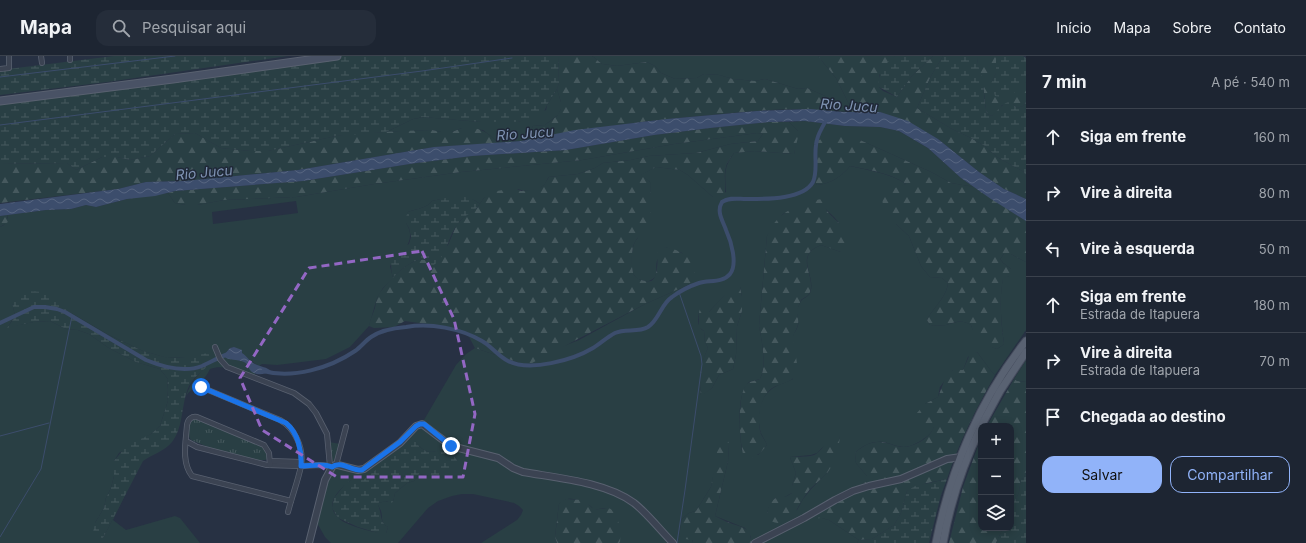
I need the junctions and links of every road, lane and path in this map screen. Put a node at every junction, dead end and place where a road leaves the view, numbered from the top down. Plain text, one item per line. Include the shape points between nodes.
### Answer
1 (10, 56) edge
2 (41, 56) edge
3 (338, 56) edge
4 (42, 63) dead end
5 (0, 69) edge
6 (0, 101) edge
7 (1026, 341) edge
8 (215, 347) dead end
9 (1026, 352) edge
10 (201, 387) dead end
11 (983, 423) edge
12 (346, 427) dead end
13 (978, 433) edge
14 (186, 441) junction
15 (960, 457) junction
16 (270, 463) junction
17 (301, 464) junction
18 (332, 466) junction
19 (291, 501) junction
20 (288, 512) dead end
21 (309, 543) edge
22 (672, 543) edge
23 (755, 543) edge
24 (936, 543) edge
25 (943, 543) edge

1 - 5 street via 9,68
2 - 4 street
3 - 6 main road
7 - 15 main road via 988,399
8 - 18 street via 224,364 230,368 294,393 309,404 327,434
9 - 11 main road
10 - 17 street via 286,423 297,438
12 - 18 street
13 - 25 main road via 958,484
14 - 16 street via 197,447
14 - 16 street via 188,421 192,417 197,417 264,445
14 - 19 street via 186,462 192,476
15 - 23 street via 947,458 902,479 849,493
15 - 24 main road
16 - 17 street
17 - 18 street
17 - 19 street
18 - 21 street via 325,480
18 - 22 street via 364,469 400,442 416,426 422,424 451,446 498,458 518,470 608,490 633,503
19 - 20 street

